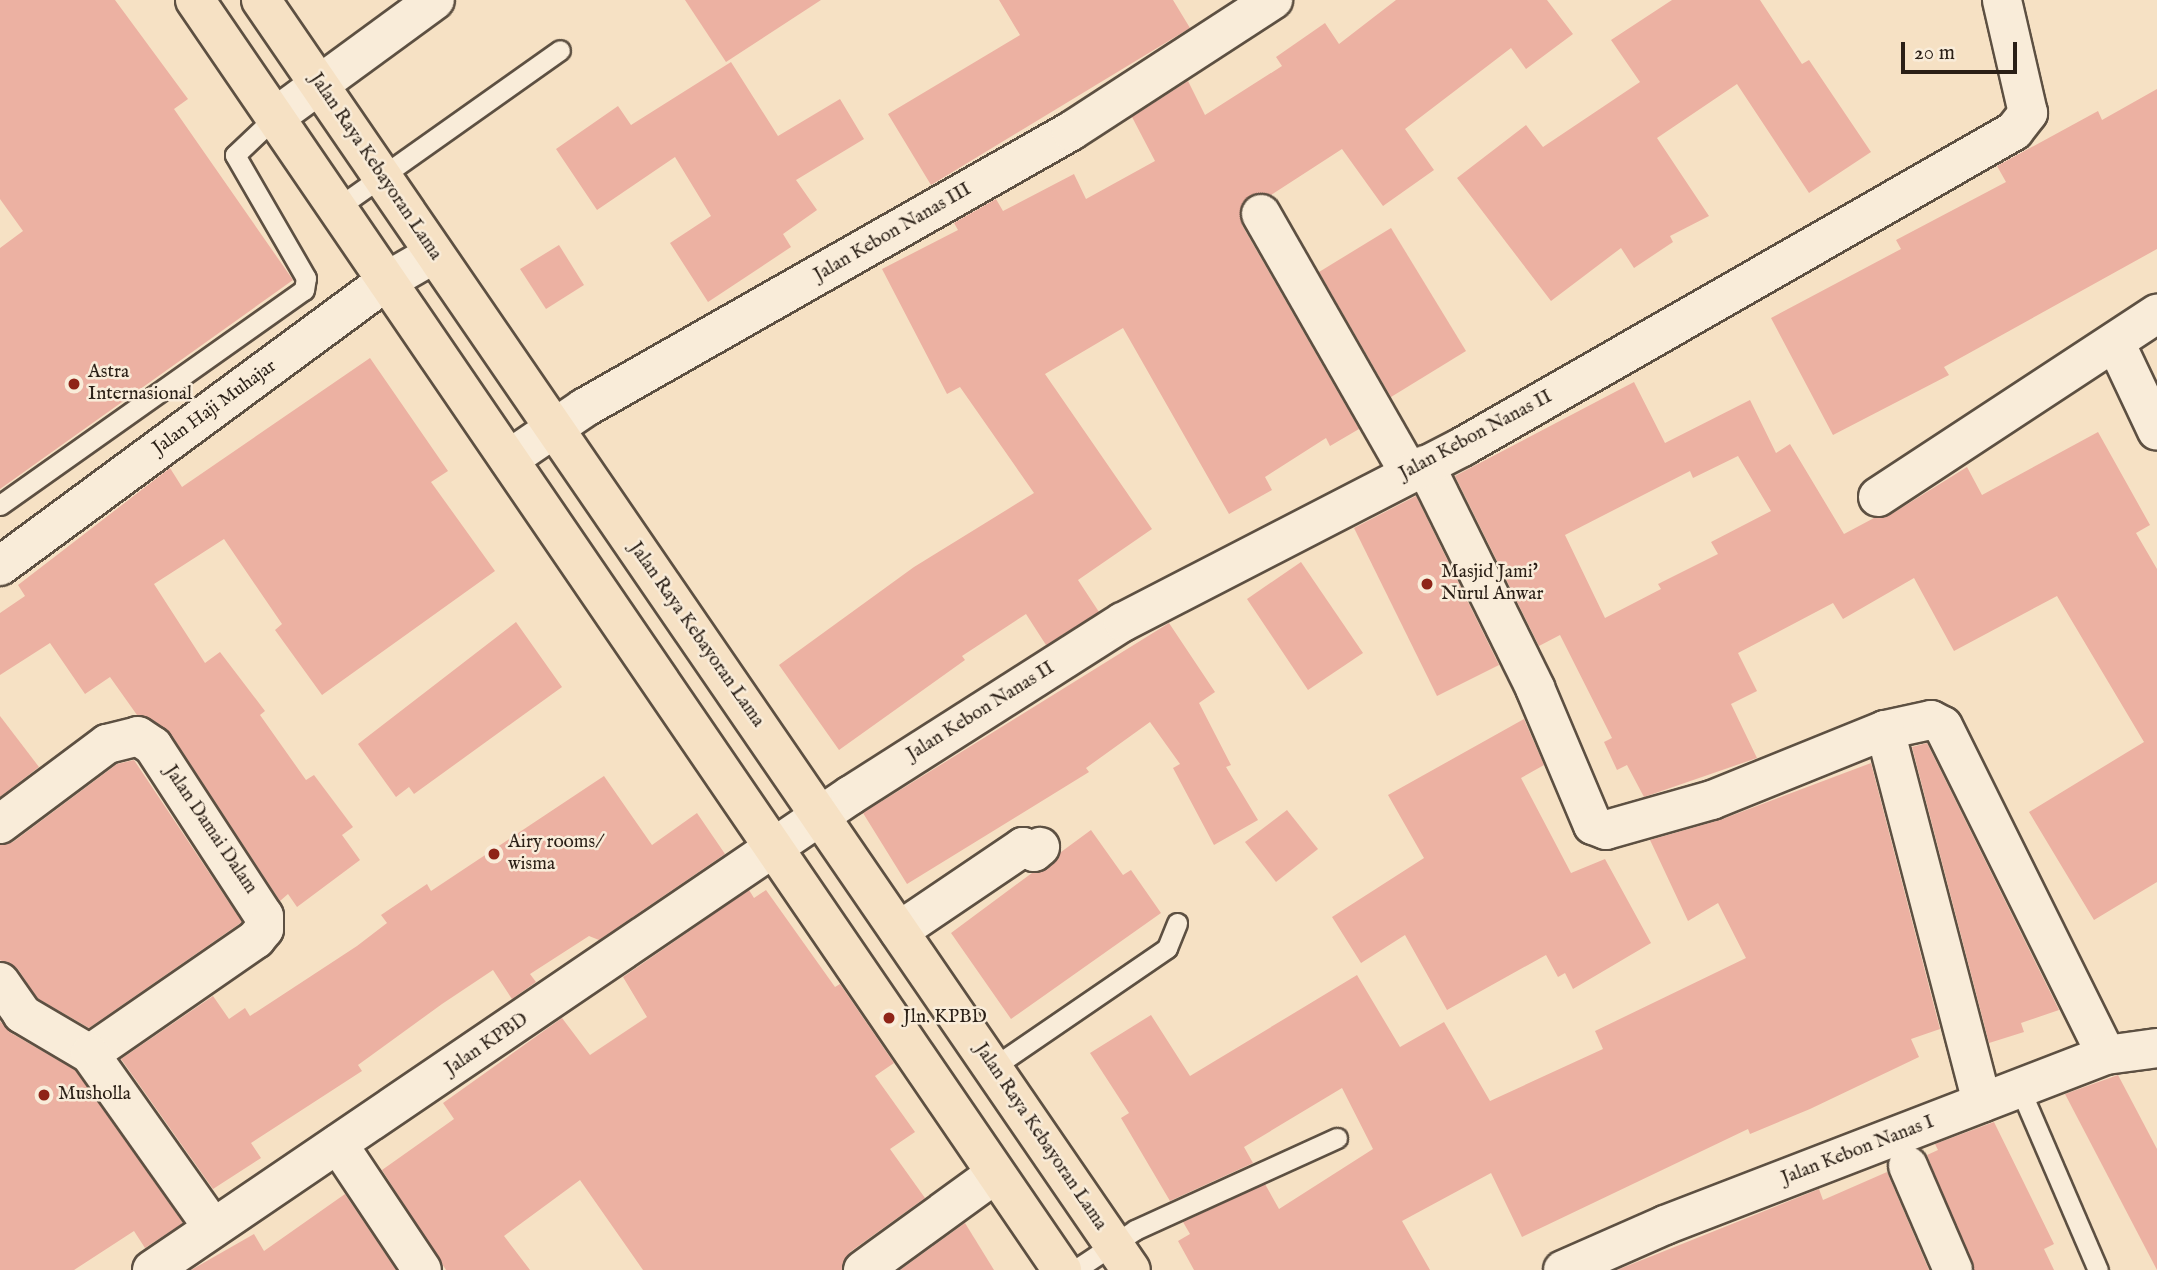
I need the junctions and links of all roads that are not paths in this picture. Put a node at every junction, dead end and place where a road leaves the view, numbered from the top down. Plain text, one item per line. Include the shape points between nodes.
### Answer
1 (195, 0) edge
2 (261, 0) edge
3 (435, 0) edge
4 (1273, 0) edge
5 (2002, 0) edge
6 (560, 50) dead end
7 (320, 87) junction
8 (275, 117) junction
9 (381, 178) junction
10 (337, 208) junction
11 (1261, 214) dead end
12 (434, 254) junction
13 (387, 281) junction
14 (2157, 314) edge
15 (2115, 342) junction
16 (553, 428) junction
17 (2157, 431) edge
18 (509, 459) junction
19 (1417, 469) junction
20 (1878, 497) dead end
21 (0, 505) edge
22 (0, 566) edge
23 (760, 729) junction
24 (1885, 730) junction
25 (714, 760) junction
26 (820, 816) junction
27 (0, 824) edge
28 (1040, 847) dead end
29 (776, 848) junction
30 (1177, 923) dead end
31 (899, 931) junction
32 (0, 982) edge
33 (2157, 1048) edge
34 (90, 1054) junction
35 (2106, 1055) junction
36 (992, 1068) junction
37 (2020, 1089) junction
38 (1982, 1103) junction
39 (1337, 1138) dead end
40 (338, 1144) junction
41 (1908, 1166) dead end
42 (995, 1174) junction
43 (212, 1226) junction
44 (1122, 1257) edge
45 (864, 1269) edge
46 (152, 1270) edge
47 (422, 1270) edge
48 (1062, 1270) edge
49 (1075, 1270) edge
50 (1563, 1270) edge
51 (1953, 1270) edge
52 (2098, 1270) edge

1 - 8 main road
2 - 7 main road, Jalan Raya Kebayoran Lama
3 - 7 street
4 - 16 street, Jalan Kebon Nanas III via 1071,131
5 - 19 street, Jalan Kebon Nanas II via 2027,105 2022,125
6 - 9 lane
7 - 8 street
7 - 9 main road, Jalan Raya Kebayoran Lama
8 - 10 main road
8 - 21 lane via 235,155 306,278 304,290
9 - 10 lane
9 - 12 main road, Jalan Raya Kebayoran Lama
10 - 13 main road
11 - 19 street
12 - 13 street, Jalan Haji Muhajar
12 - 16 main road, Jalan Raya Kebayoran Lama
13 - 18 main road
13 - 22 street, Jalan Haji Muhajar
14 - 15 street
15 - 17 street
15 - 20 street
16 - 18 street, Jalan Kebon Nanas III
16 - 23 main road, Jalan Raya Kebayoran Lama
18 - 25 main road
19 - 24 street via 1598,829 1712,800
19 - 26 street, Jalan Kebon Nanas II via 1124,622
23 - 25 main road
23 - 26 main road, Jalan Raya Kebayoran Lama
24 - 35 street via 1918,719 1943,726
24 - 38 street
25 - 29 main road
26 - 29 street, Jalan KPBD
26 - 31 main road, Jalan Raya Kebayoran Lama
27 - 34 street, Jalan Damai Dalam via 107,744 138,736 153,746 264,916 264,929 256,939
28 - 31 street via 1034,852 1023,846
29 - 40 street, Jalan KPBD
29 - 42 main road
30 - 36 lane via 1167,948
31 - 36 main road, Jalan Raya Kebayoran Lama
32 - 34 street via 22,1014
33 - 35 street, Jalan Kebon Nanas I
34 - 43 street
35 - 37 street, Jalan Kebon Nanas I
36 - 44 main road, Jalan Raya Kebayoran Lama
37 - 38 street, Jalan Kebon Nanas I
37 - 52 lane
38 - 50 street, Jalan Kebon Nanas I via 1665,1225
39 - 44 lane via 1135,1230
40 - 43 street, Jalan KPBD
40 - 47 street
41 - 51 street
42 - 45 street
42 - 48 main road
43 - 46 street, Jalan KPBD
44 - 49 lane

